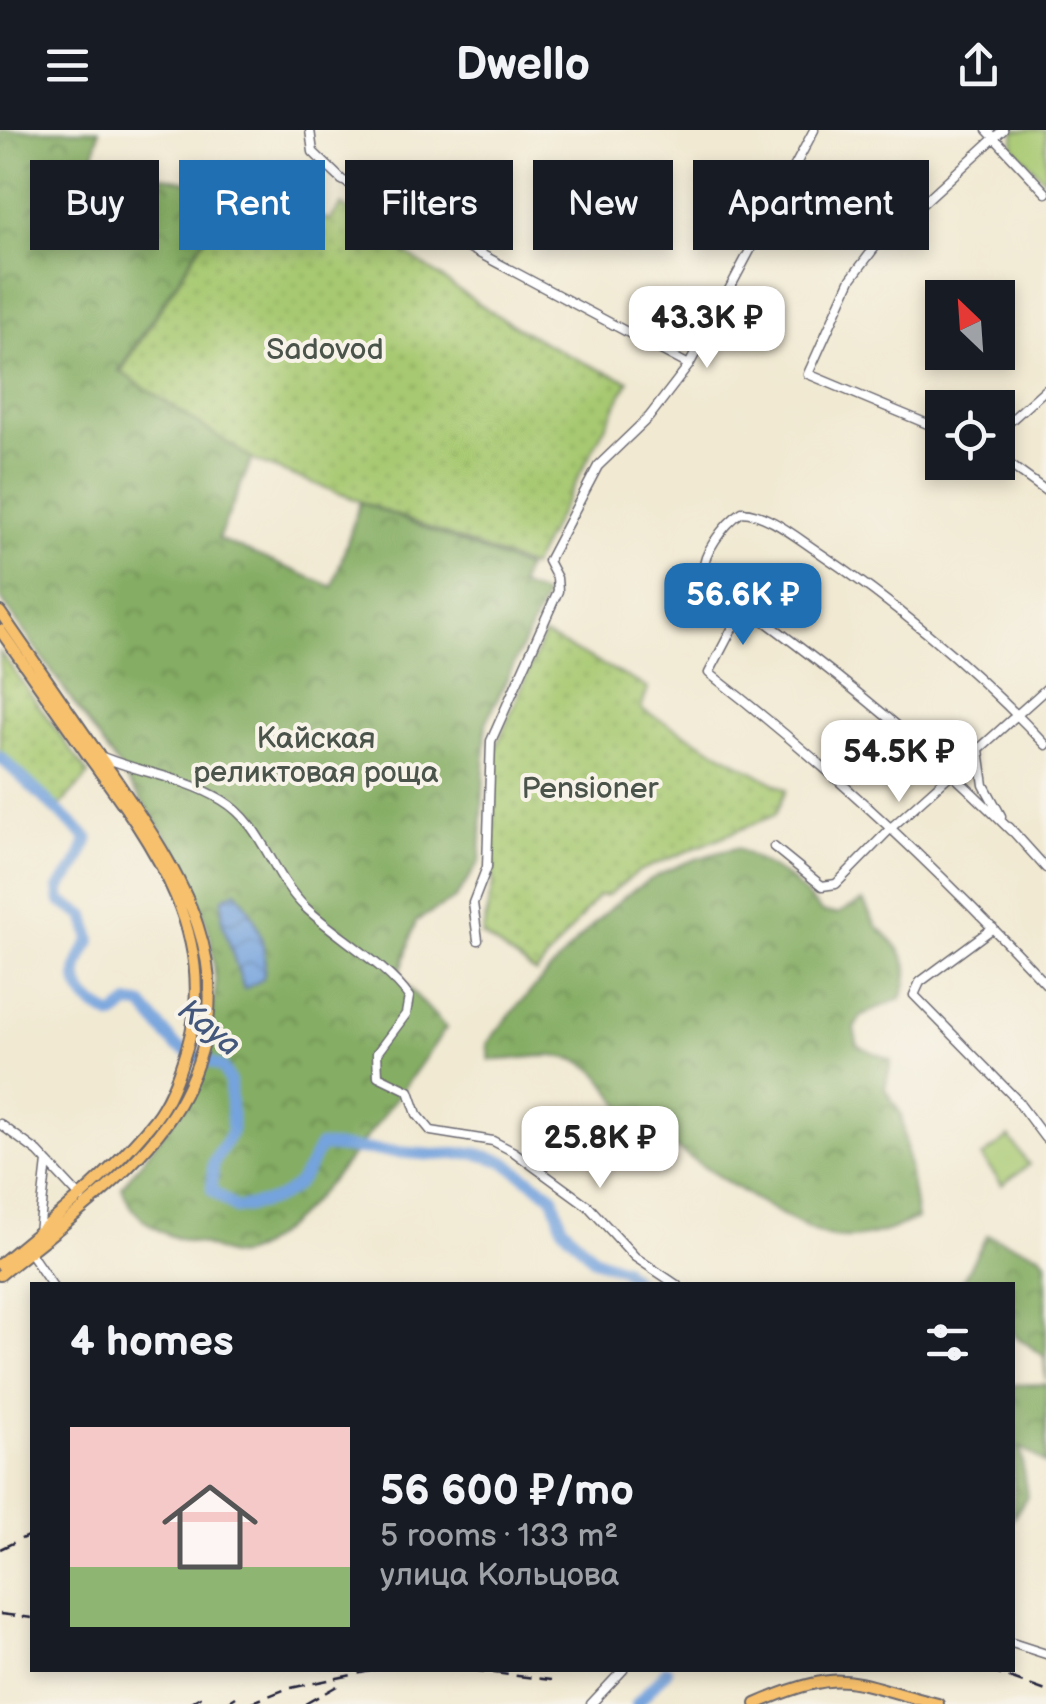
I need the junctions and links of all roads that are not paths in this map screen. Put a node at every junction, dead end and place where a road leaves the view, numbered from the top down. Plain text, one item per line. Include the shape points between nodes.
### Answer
1 (310, 130) edge
2 (814, 130) edge
3 (987, 130) edge
4 (1003, 130) edge
5 (995, 138) junction
6 (1046, 193) edge
7 (689, 365) junction
8 (1046, 389) edge
9 (1015, 417) edge
10 (925, 423) edge
11 (1015, 468) edge
12 (1046, 491) edge
13 (744, 606) junction
14 (0, 612) edge
15 (0, 630) edge
16 (1046, 689) edge
17 (1017, 714) junction
18 (1046, 745) edge
19 (979, 749) junction
20 (100, 756) junction
21 (954, 772) junction
22 (893, 826) junction
23 (1011, 831) junction
24 (774, 847) dead end
25 (1046, 868) edge
26 (993, 928) junction
27 (478, 940) dead end
28 (1046, 984) edge
29 (200, 1032) junction
30 (0, 1124) edge
31 (1045, 1138) edge
32 (47, 1162) junction
33 (82, 1200) junction
34 (39, 1232) junction
35 (27, 1248) junction
36 (0, 1264) edge
37 (0, 1275) edge
38 (50, 1282) edge
39 (672, 1282) edge
40 (1015, 1644) edge
41 (1046, 1654) edge
42 (621, 1672) edge
43 (843, 1674) edge
44 (913, 1698) junction
45 (591, 1704) edge
46 (756, 1704) edge
47 (928, 1704) edge
48 (938, 1704) edge

1 - 7 street via 312,152 342,180
2 - 7 street
3 - 5 street
4 - 5 street
5 - 6 street
5 - 10 street via 875,247 851,279 808,374
7 - 27 street via 649,417 598,466 548,560 558,591 491,741 487,867 473,903
8 - 9 street
11 - 12 street
13 - 17 street via 702,569 733,518 752,512 868,585
13 - 21 street
13 - 22 street via 709,673
14 - 20 main road
15 - 29 main road via 164,867 195,956
16 - 17 street
17 - 18 street
17 - 19 street
19 - 21 street
19 - 23 street via 984,785
20 - 29 main road via 190,895 210,979
20 - 39 street via 190,784 246,817 270,864 305,907 408,997 409,1006 377,1052 378,1076 408,1091 430,1132 493,1141 588,1206 635,1258
21 - 22 street
21 - 23 street
22 - 24 street via 836,884 822,886
22 - 26 street
23 - 25 street
26 - 28 street
26 - 31 street via 920,982 914,995
29 - 33 main road via 156,1117
29 - 33 main road via 184,1096 150,1142
30 - 32 street
32 - 33 street
32 - 34 street
33 - 34 main road
33 - 35 main road
34 - 35 main road
35 - 36 main road
35 - 37 main road
35 - 38 street
40 - 41 street
42 - 45 street
43 - 44 main road
43 - 46 main road
44 - 47 main road
44 - 48 main road

